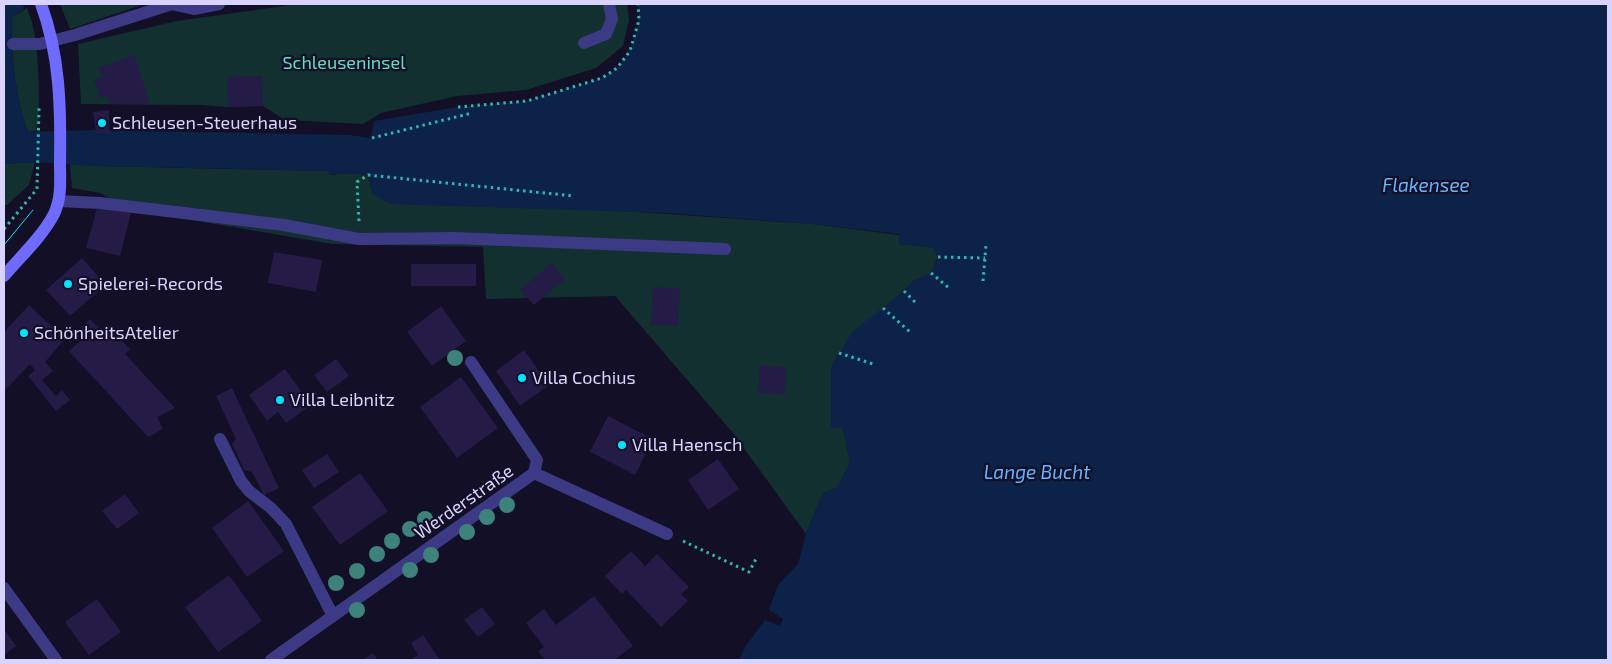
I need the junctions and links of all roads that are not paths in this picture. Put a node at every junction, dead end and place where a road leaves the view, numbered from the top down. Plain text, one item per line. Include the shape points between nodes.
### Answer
1 (171, 4) edge
2 (218, 4) edge
3 (609, 4) edge
4 (42, 6) edge
5 (52, 41) junction
6 (584, 43) dead end
7 (13, 44) dead end
8 (59, 201) junction
9 (725, 249) dead end
10 (4, 276) edge
11 (471, 362) dead end
12 (220, 439) dead end
13 (534, 473) junction
14 (666, 534) road end
15 (4, 588) edge
16 (333, 616) junction
17 (56, 660) edge
18 (271, 660) edge

1 - 2 street via 194,8
1 - 5 street
3 - 6 street via 612,20 606,34
4 - 5 street
5 - 7 street
5 - 8 street via 59,82 61,126
8 - 9 street via 284,224 360,239 455,238
8 - 10 street via 47,225
11 - 13 street via 536,460
12 - 16 street via 241,481 286,524
13 - 14 street, Werderstraße
13 - 16 street, Werderstraße
15 - 17 street
16 - 18 street, Werderstraße

